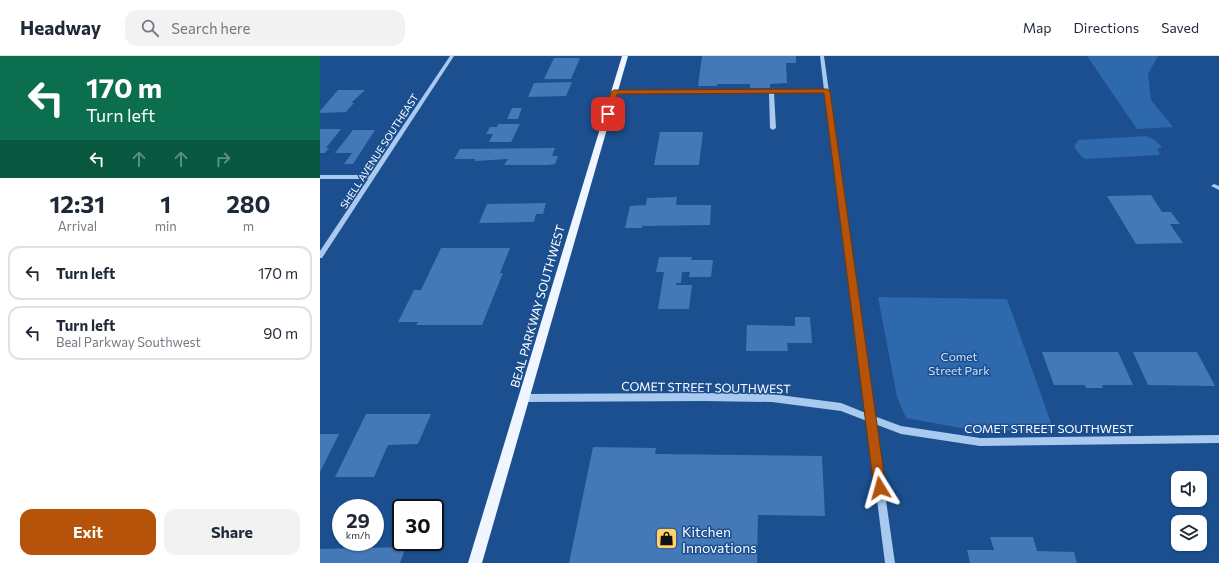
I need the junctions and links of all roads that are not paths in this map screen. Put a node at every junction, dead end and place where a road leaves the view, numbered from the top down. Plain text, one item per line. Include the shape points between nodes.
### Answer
1 (452, 56) edge
2 (625, 56) edge
3 (822, 56) edge
4 (827, 91) junction
5 (614, 92) junction
6 (771, 92) junction
7 (772, 128) dead end
8 (372, 177) junction
9 (320, 178) edge
10 (320, 256) edge
11 (524, 398) junction
12 (871, 418) junction
13 (1219, 439) edge
14 (476, 563) edge
15 (890, 563) edge

1 - 8 street, SHELL AVENUE SOUTHEAST
2 - 5 main road, BEAL PARKWAY SOUTHWEST
3 - 4 street
4 - 6 street
4 - 12 street
5 - 6 street
5 - 11 main road, BEAL PARKWAY SOUTHWEST
6 - 7 street
8 - 9 street
8 - 10 street, SHELL AVENUE SOUTHEAST
11 - 12 street, COMET STREET SOUTHWEST via 772,398 841,408
11 - 14 main road, BEAL PARKWAY SOUTHWEST
12 - 13 street, COMET STREET SOUTHWEST via 901,430 980,442
12 - 15 street

